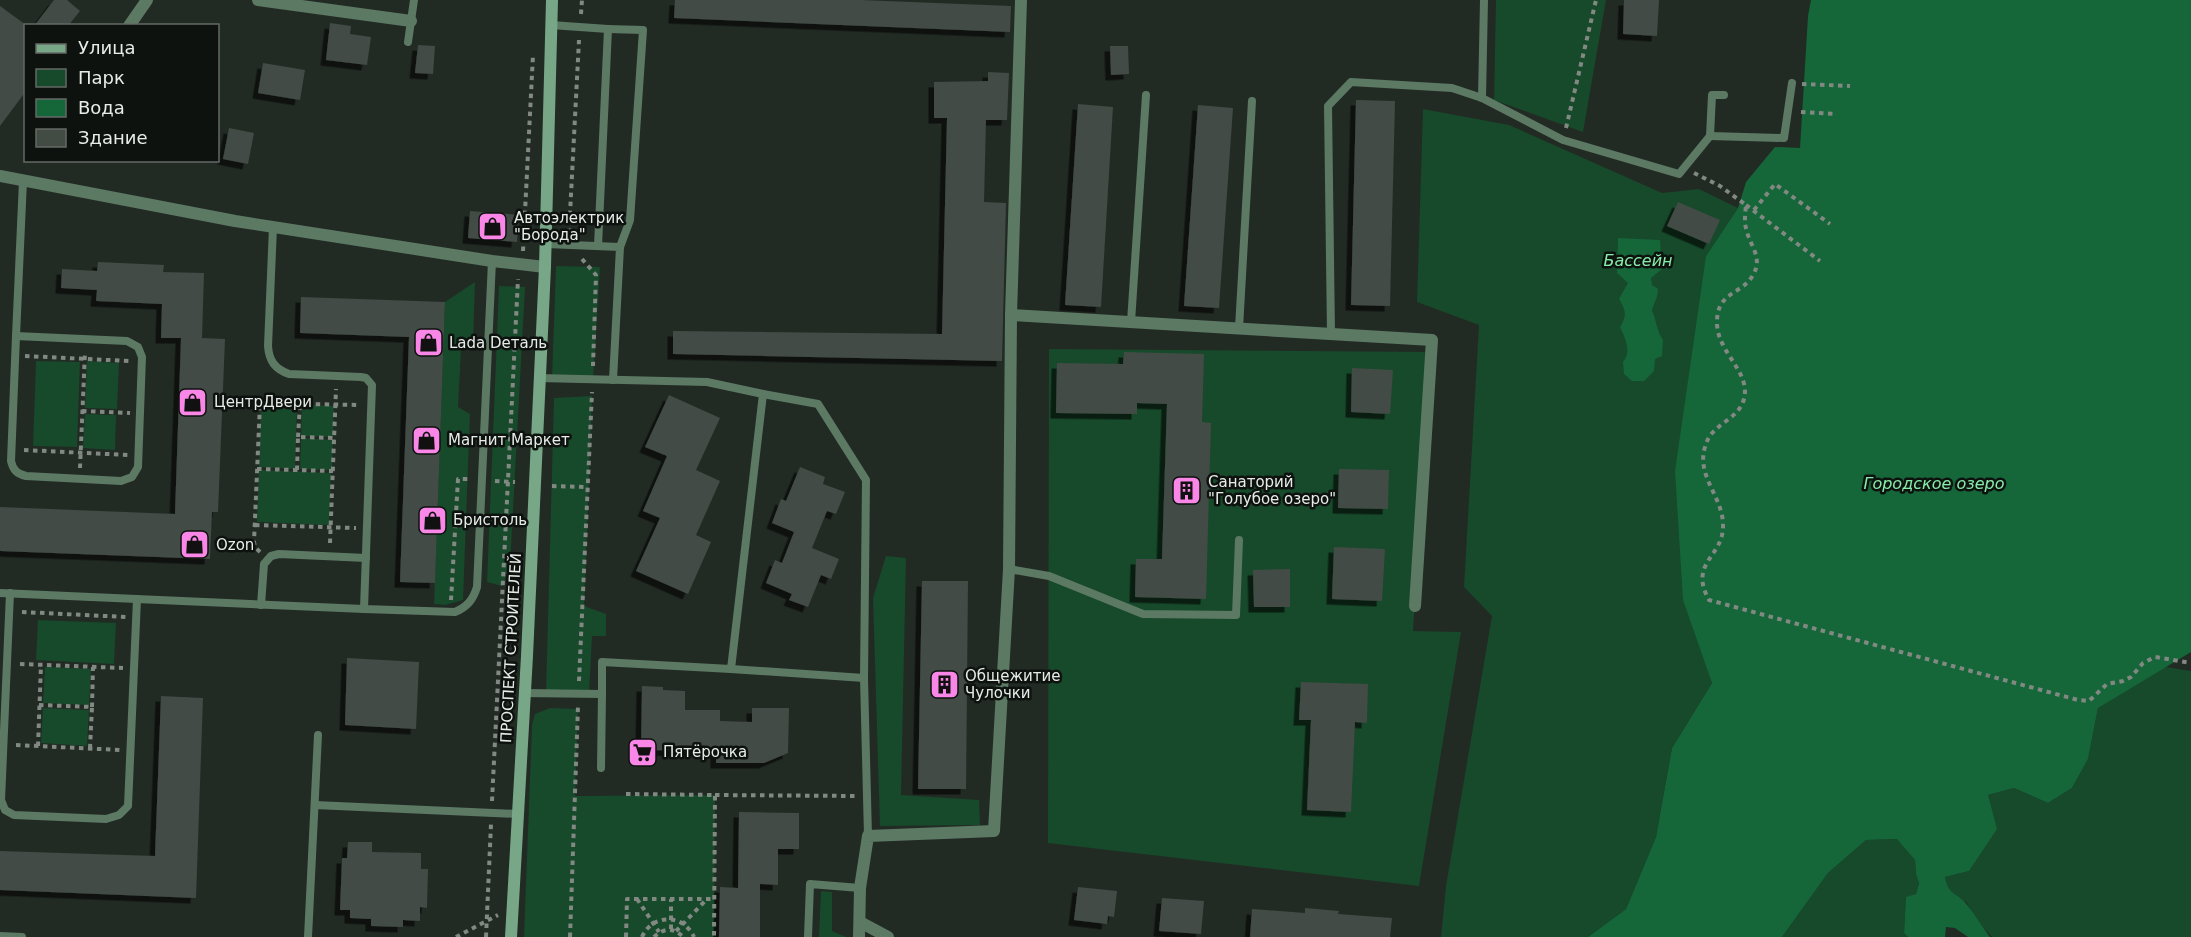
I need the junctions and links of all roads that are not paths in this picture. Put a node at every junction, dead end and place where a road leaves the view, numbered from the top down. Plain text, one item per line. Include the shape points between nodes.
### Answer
1 (147, 0) edge
2 (258, 0) edge
3 (414, 0) edge
4 (552, 0) edge
5 (1021, 0) edge
6 (1484, 0) edge
7 (411, 21) junction
8 (130, 24) edge
9 (551, 25) junction
10 (608, 28) junction
11 (408, 42) dead end
12 (1792, 83) road end
13 (1146, 95) dead end
14 (1724, 95) dead end
15 (1482, 98) junction
16 (1252, 101) dead end
17 (1710, 136) junction
18 (0, 176) edge
19 (23, 181) junction
20 (273, 227) junction
21 (546, 243) junction
22 (598, 246) junction
23 (620, 247) junction
24 (492, 261) junction
25 (545, 267) junction
26 (1011, 315) junction
27 (1131, 322) junction
28 (1239, 328) junction
29 (1331, 334) junction
30 (16, 336) junction
31 (539, 378) junction
32 (613, 380) junction
33 (763, 394) junction
34 (1239, 540) dead end
35 (366, 558) junction
36 (1009, 569) junction
37 (0, 593) edge
38 (10, 593) junction
39 (137, 599) junction
40 (261, 604) junction
41 (1415, 606) dead end
42 (364, 609) junction
43 (731, 669) junction
44 (864, 678) junction
45 (525, 693) junction
46 (602, 694) junction
47 (318, 735) dead end
48 (601, 768) dead end
49 (315, 805) junction
50 (518, 814) junction
51 (868, 836) junction
52 (860, 888) junction
53 (860, 922) junction
54 (0, 936) edge
55 (22, 937) edge
56 (308, 937) edge
57 (511, 937) edge
58 (808, 937) edge
59 (859, 937) edge
60 (888, 937) edge

1 - 8 street
2 - 7 street
3 - 7 lane
4 - 9 street, ПРОСПЕКТ СТРОИТЕЛЕЙ
5 - 26 street
6 - 15 lane
7 - 11 lane
9 - 10 lane
9 - 21 street, ПРОСПЕКТ СТРОИТЕЛЕЙ
10 - 22 lane
10 - 23 lane via 643,30 630,220
12 - 17 lane via 1784,138
13 - 27 lane
14 - 17 lane via 1712,95
15 - 17 lane via 1563,140 1679,174
15 - 29 lane via 1452,88 1351,82 1328,106
16 - 28 lane
18 - 19 street
19 - 20 street
19 - 30 lane
20 - 24 street
20 - 35 lane via 270,360 289,374 361,377 370,381 373,391
21 - 22 lane
21 - 25 street, ПРОСПЕКТ СТРОИТЕЛЕЙ
22 - 23 lane
23 - 32 lane
24 - 25 street
24 - 42 lane via 474,596 455,612
25 - 31 street, ПРОСПЕКТ СТРОИТЕЛЕЙ
26 - 27 street
26 - 36 street
27 - 28 street
28 - 29 street
29 - 41 street via 1432,339
30 - 30 lane via 12,467 20,475 127,480 136,472 138,455 141,351 127,341
31 - 32 lane
31 - 45 street, ПРОСПЕКТ СТРОИТЕЛЕЙ
32 - 33 lane via 707,382
33 - 43 lane
33 - 44 lane via 818,404 866,480
34 - 36 lane via 1236,615 1143,614 1049,576
35 - 40 lane via 279,555 267,560 262,570
35 - 42 lane
36 - 51 street via 993,831
37 - 38 lane
38 - 39 lane
38 - 39 lane via 1,800 5,810 14,815 113,818 128,806
39 - 40 lane
40 - 42 lane
43 - 44 lane
43 - 46 lane via 602,662
44 - 51 lane
45 - 46 lane
45 - 50 street, ПРОСПЕКТ СТРОИТЕЛЕЙ
46 - 48 lane
47 - 49 lane
49 - 50 lane
49 - 56 lane
50 - 57 street, ПРОСПЕКТ СТРОИТЕЛЕЙ
51 - 52 street
52 - 53 street
52 - 58 lane via 810,884
53 - 59 street
53 - 60 street
54 - 55 lane

